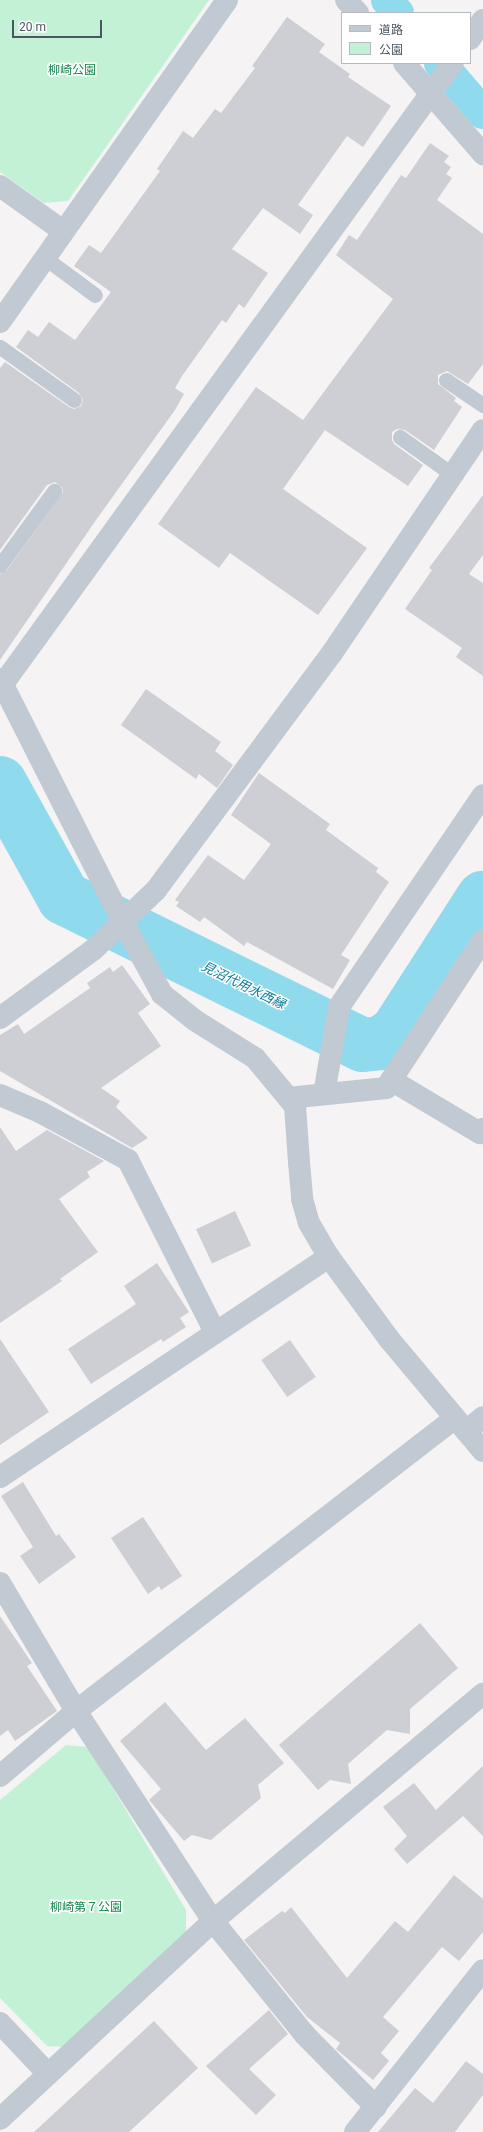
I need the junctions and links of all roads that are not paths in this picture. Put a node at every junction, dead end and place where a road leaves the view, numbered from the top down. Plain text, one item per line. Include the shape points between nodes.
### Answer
1 (227, 0) edge
2 (346, 0) edge
3 (357, 12) edge
4 (483, 20) edge
5 (471, 38) edge
6 (405, 64) edge
7 (452, 64) edge
8 (431, 93) junction
9 (483, 154) edge
10 (0, 186) edge
11 (63, 231) junction
12 (45, 258) junction
13 (95, 295) dead end
14 (0, 322) edge
15 (0, 347) edge
16 (446, 380) dead end
17 (74, 400) dead end
18 (483, 405) edge
19 (483, 430) edge
20 (400, 437) dead end
21 (453, 475) junction
22 (54, 491) dead end
23 (0, 565) edge
24 (2, 682) edge
25 (483, 795) edge
26 (124, 924) junction
27 (483, 940) edge
28 (0, 1018) edge
29 (391, 1080) junction
30 (324, 1094) junction
31 (0, 1095) edge
32 (288, 1098) junction
33 (483, 1129) edge
34 (329, 1257) junction
35 (215, 1332) junction
36 (483, 1417) edge
37 (460, 1425) junction
38 (483, 1452) edge
39 (0, 1477) edge
40 (0, 1583) edge
41 (483, 1694) edge
42 (76, 1711) junction
43 (0, 1776) edge
44 (213, 1921) junction
45 (483, 1970) edge
46 (0, 2023) edge
47 (48, 2074) junction
48 (376, 2107) junction
49 (0, 2119) edge
50 (355, 2132) edge

1 - 11 street
2 - 3 street
4 - 5 street
6 - 8 street
7 - 8 street
8 - 9 street
8 - 24 street
10 - 11 street
11 - 12 street
12 - 13 lane
12 - 14 street
15 - 17 lane
16 - 18 lane
19 - 21 street
20 - 21 lane
21 - 26 street via 332,653 156,890
22 - 23 lane
24 - 26 street
25 - 30 street via 339,1007
26 - 28 street via 94,950
26 - 32 street via 162,994 196,1021 255,1058
27 - 29 street
29 - 30 street via 386,1088
29 - 33 street via 480,1134
30 - 32 street
31 - 35 street via 40,1112 128,1160
32 - 34 street via 295,1106 302,1200 309,1222
34 - 35 street
34 - 37 street via 389,1339
35 - 39 street
36 - 37 street
37 - 38 street
37 - 42 street
40 - 42 street
41 - 44 street
42 - 43 street
42 - 44 street
44 - 47 street
44 - 48 street via 305,2036
45 - 48 street
46 - 47 street
47 - 49 street
48 - 50 street

